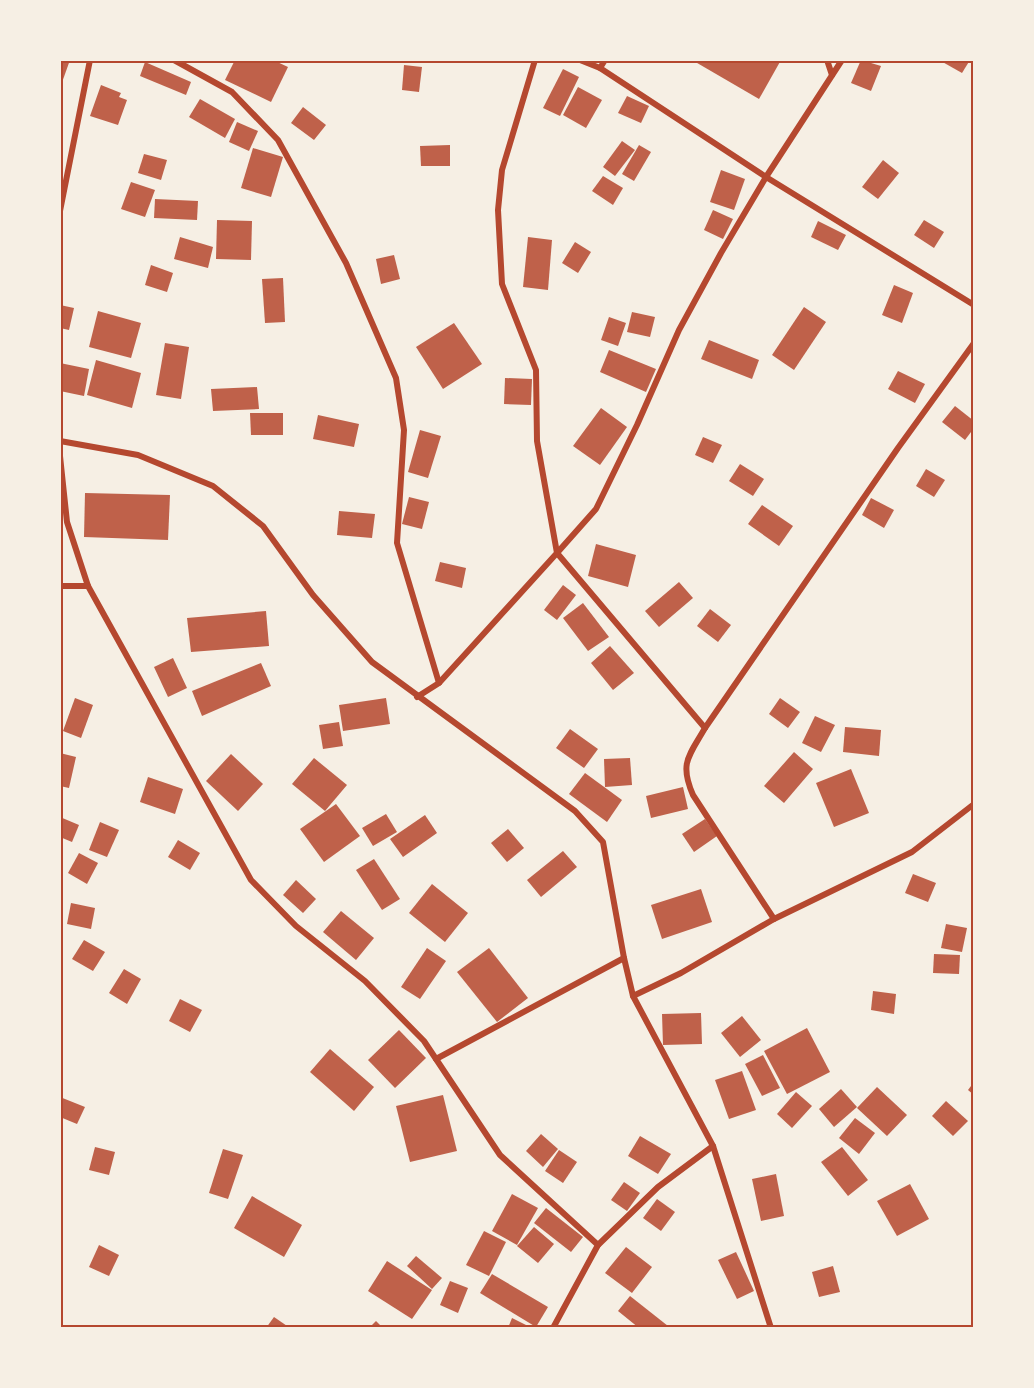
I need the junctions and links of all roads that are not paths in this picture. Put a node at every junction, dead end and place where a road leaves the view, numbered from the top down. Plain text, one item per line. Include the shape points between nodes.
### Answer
1 (90, 60) edge
2 (174, 60) edge
3 (535, 60) edge
4 (580, 60) edge
5 (604, 60) edge
6 (827, 60) edge
7 (842, 60) edge
8 (600, 68) junction
9 (832, 75) junction
10 (766, 177) junction
11 (60, 211) edge
12 (974, 305) edge
13 (974, 343) edge
14 (60, 441) edge
15 (60, 456) edge
16 (557, 553) junction
17 (60, 586) edge
18 (88, 586) junction
19 (439, 683) junction
20 (417, 697) junction
21 (705, 728) junction
22 (974, 804) edge
23 (774, 919) junction
24 (624, 958) junction
25 (633, 996) junction
26 (436, 1059) junction
27 (713, 1146) junction
28 (598, 1245) junction
29 (553, 1328) edge
30 (771, 1328) edge

1 - 11 street
2 - 19 street via 232,92 278,140 346,263 396,378 404,430 397,543
3 - 16 street via 502,170 498,210 502,284 536,370 537,441
4 - 8 street
5 - 8 street
6 - 9 street
7 - 9 street
8 - 10 street
9 - 10 street
10 - 12 street
10 - 16 street via 679,330 596,509
13 - 21 street
14 - 20 street via 138,455 213,486 263,526 313,595 372,662
15 - 18 street via 67,522
16 - 19 street
16 - 21 street
17 - 18 street
18 - 26 street via 252,880 296,926 365,981 424,1041
19 - 20 street
20 - 24 street via 575,811 603,842
21 - 23 street via 688,758 685,777
22 - 23 street via 912,852
23 - 25 street
24 - 25 street
24 - 26 street
25 - 27 street
26 - 28 street via 500,1155
27 - 28 street via 658,1188
27 - 30 street
28 - 29 street

